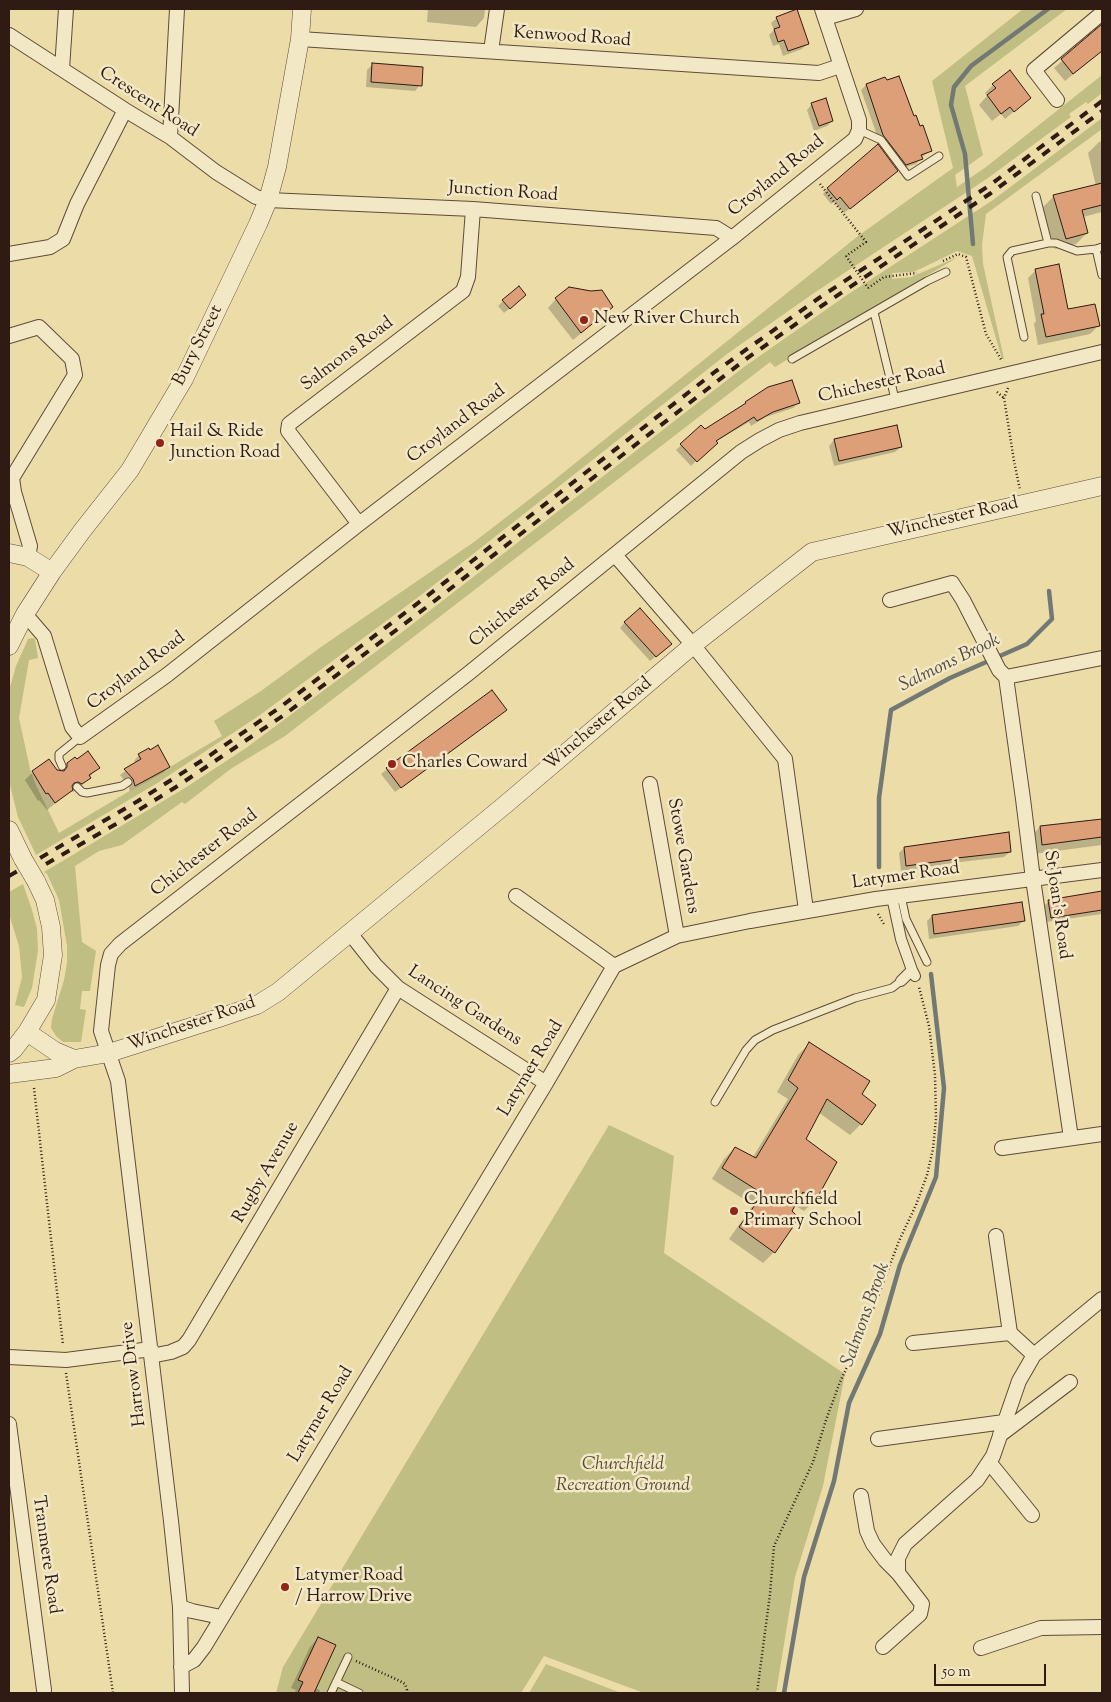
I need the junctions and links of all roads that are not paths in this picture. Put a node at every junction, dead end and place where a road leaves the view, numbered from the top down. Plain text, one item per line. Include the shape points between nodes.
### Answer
1 (66, 9) edge
2 (177, 9) edge
3 (302, 9) edge
4 (497, 9) edge
5 (856, 9) edge
6 (823, 13) edge
7 (1102, 13) edge
8 (9, 35) edge
9 (300, 39) junction
10 (491, 51) junction
11 (840, 66) junction
12 (62, 69) junction
13 (1057, 100) dead end
14 (125, 110) junction
15 (859, 130) junction
16 (170, 137) junction
17 (940, 156) dead end
18 (1036, 196) dead end
19 (268, 200) junction
20 (473, 209) junction
21 (732, 238) junction
22 (1048, 243) junction
23 (1099, 248) edge
24 (9, 254) edge
25 (946, 272) dead end
26 (1102, 275) edge
27 (874, 312) junction
28 (9, 336) edge
29 (1024, 337) dead end
30 (1102, 352) edge
31 (792, 359) dead end
32 (895, 400) junction
33 (1102, 486) edge
34 (359, 524) junction
35 (9, 553) edge
36 (615, 555) junction
37 (28, 558) junction
38 (52, 572) junction
39 (890, 600) dead end
40 (25, 614) junction
41 (693, 645) junction
42 (9, 646) edge
43 (1102, 658) edge
44 (1002, 674) junction
45 (80, 737) junction
46 (62, 766) dead end
47 (128, 782) dead end
48 (650, 784) dead end
49 (77, 788) dead end
50 (9, 830) edge
51 (1102, 870) edge
52 (1033, 879) junction
53 (516, 896) dead end
54 (896, 897) junction
55 (806, 910) junction
56 (350, 932) junction
57 (677, 936) junction
58 (927, 962) dead end
59 (614, 966) junction
60 (901, 981) joint
61 (398, 988) junction
62 (27, 1032) junction
63 (11, 1051) edge
64 (109, 1053) junction
65 (74, 1059) junction
66 (30, 1072) junction
67 (9, 1074) edge
68 (546, 1083) junction
69 (715, 1102) dead end
70 (1102, 1134) edge
71 (1071, 1138) junction
72 (1002, 1148) dead end
73 (996, 1236) dead end
74 (1102, 1299) edge
75 (1010, 1333) junction
76 (913, 1343) dead end
77 (151, 1352) junction
78 (1034, 1355) junction
79 (9, 1357) edge
80 (1070, 1382) dead end
81 (1004, 1422) junction
82 (9, 1424) edge
83 (1000, 1435) junction
84 (878, 1439) dead end
85 (989, 1462) junction
86 (861, 1496) dead end
87 (1032, 1515) dead end
88 (898, 1573) junction
89 (180, 1607) junction
90 (221, 1618) junction
91 (1102, 1627) edge
92 (883, 1647) dead end
93 (981, 1648) dead end
94 (348, 1657) road end
95 (181, 1667) junction
96 (336, 1682) junction
97 (44, 1690) dead end
98 (182, 1693) edge
99 (330, 1693) edge
100 (359, 1693) edge

1 - 12 street
2 - 16 street
3 - 9 street, Bury Street
4 - 10 street
5 - 6 street
6 - 11 street
7 - 13 street via 1034,70
8 - 12 street, Crescent Road
9 - 10 street, Kenwood Road
9 - 19 street, Bury Street
10 - 11 street, Kenwood Road via 819,73
11 - 15 street via 859,120
12 - 14 street, Crescent Road
14 - 16 street, Crescent Road
14 - 24 street via 77,204 63,239 50,247
15 - 17 lane via 881,140 908,176
15 - 21 street, Croyland Road via 855,139
16 - 19 street, Crescent Road via 216,172 256,197
18 - 22 lane
19 - 20 street, Junction Road
19 - 38 street, Bury Street via 184,379 130,470
20 - 21 street, Junction Road via 716,228
20 - 34 street, Salmons Road via 468,277 463,291 289,424 288,432
21 - 34 street, Croyland Road
22 - 23 lane via 1077,251
22 - 29 lane via 1012,252 1007,257
23 - 26 lane
25 - 27 lane
27 - 31 lane
27 - 32 lane
28 - 37 street via 39,327 72,359 75,375 12,478 30,546
30 - 32 street, Chichester Road
32 - 36 street, Chichester Road via 800,423 760,440
33 - 41 street, Winchester Road via 812,552
34 - 45 street, Croyland Road via 167,675
35 - 37 street
36 - 41 street
36 - 64 street, Chichester Road via 469,673 120,944 111,954 108,965 101,1022 102,1037
37 - 38 street
38 - 40 street, Bury Street
39 - 44 street, St Joan's Road via 952,583
40 - 42 street, Bury Street
40 - 45 street, Croyland Road via 44,636 72,727
41 - 55 street via 785,759
41 - 56 street, Winchester Road
43 - 44 street
44 - 52 street, St Joan's Road
45 - 46 lane via 60,754
47 - 49 lane via 87,793
48 - 57 street, Stowe Gardens
50 - 62 street, bridge via 45,900 53,955 46,1000
51 - 52 street, Latymer Road
52 - 54 street, Latymer Road
52 - 71 street, St Joan's Road
53 - 59 street
54 - 55 street, Latymer Road
54 - 58 lane
54 - 60 street via 901,939 914,973
55 - 57 street, Latymer Road
56 - 61 street, Lancing Gardens
56 - 64 street, Winchester Road via 295,980 257,1005
57 - 59 street, Latymer Road
59 - 68 street, Latymer Road
60 - 69 lane via 892,988 855,998 755,1040
61 - 68 street, Lancing Gardens
61 - 77 street, Rugby Avenue via 190,1340 171,1352
62 - 63 street
62 - 65 street via 55,1051
63 - 66 street
64 - 65 street, Winchester Road
64 - 77 street, Harrow Drive via 118,1081
65 - 66 street, Winchester Road via 56,1068
66 - 67 street, Winchester Road
68 - 90 street, Latymer Road
70 - 71 street
71 - 72 street
73 - 75 street
74 - 78 street
75 - 76 street
75 - 78 street
77 - 79 street, Rugby Avenue via 66,1360
77 - 89 street, Harrow Drive
78 - 81 street via 1019,1381
80 - 83 street
81 - 83 street
81 - 84 street
82 - 97 street, Tranmere Road
83 - 85 street
85 - 87 street
85 - 88 street via 977,1480 905,1544 898,1558
86 - 88 street via 867,1531 873,1544
88 - 92 street via 922,1604 920,1614
89 - 90 street
89 - 95 street, Harrow Drive
90 - 95 street, Latymer Road via 194,1660
91 - 93 street via 1040,1628
94 - 96 lane
95 - 98 street, Harrow Drive
96 - 99 lane
96 - 100 lane

